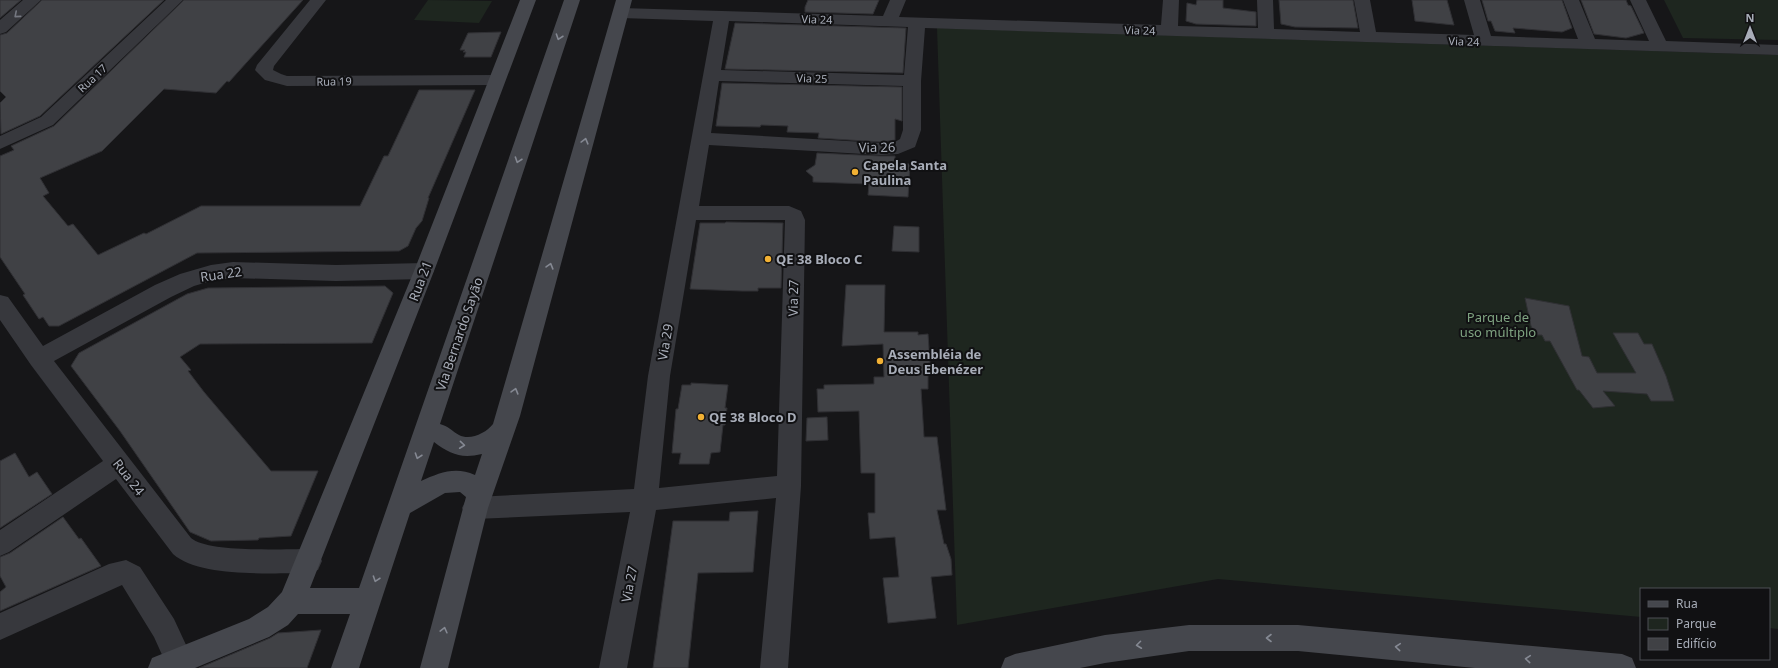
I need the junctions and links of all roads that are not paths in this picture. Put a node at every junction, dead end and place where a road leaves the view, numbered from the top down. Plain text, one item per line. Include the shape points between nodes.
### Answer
1 (33, 0) edge
2 (175, 0) edge
3 (318, 0) edge
4 (528, 0) edge
5 (572, 0) edge
6 (898, 0) edge
7 (1171, 0) edge
8 (1265, 0) edge
9 (1362, 0) edge
10 (1472, 0) edge
11 (1571, 0) edge
12 (1638, 0) edge
13 (623, 7) edge
14 (722, 16) junction
15 (889, 22) junction
16 (917, 23) junction
17 (0, 29) edge
18 (1169, 31) junction
19 (1266, 34) junction
20 (1369, 38) junction
21 (1484, 41) junction
22 (1589, 45) junction
23 (1660, 47) junction
24 (1778, 50) edge
25 (712, 75) junction
26 (496, 80) junction
27 (912, 81) junction
28 (701, 139) junction
29 (0, 143) edge
30 (688, 213) junction
31 (424, 271) junction
32 (0, 303) edge
33 (38, 359) junction
34 (508, 416) junction
35 (427, 429) junction
36 (119, 464) junction
37 (789, 486) junction
38 (645, 500) junction
39 (478, 501) junction
40 (400, 506) junction
41 (0, 544) edge
42 (309, 561) junction
43 (292, 601) junction
44 (368, 601) junction
45 (0, 627) edge
46 (171, 664) edge
47 (346, 668) edge
48 (434, 668) edge
49 (613, 668) edge
50 (774, 668) edge
51 (1015, 668) edge
52 (1622, 668) edge

1 -> 17 street
2 - 29 street, Rua 17 via 47,121
3 - 26 street, Rua 19 via 266,65 264,70 272,77 287,82
4 - 26 main road, Rua 21
5 -> 35 main road, Via Bernardo Sayão
6 - 15 street
7 - 18 street
8 - 19 street
9 - 20 street
10 - 21 street
11 - 22 street
12 - 23 street
13 - 14 street, Via 24
34 -> 13 main road
14 - 15 street, Via 24 via 792,12
14 - 25 street, Via 29
15 - 16 street, Via 24
16 - 18 street, Via 24
16 - 27 street, Via 26
18 - 19 street, Via 24
19 - 20 street, Via 24
20 - 21 street, Via 24
21 - 22 street, Via 24
22 - 23 street, Via 24
23 - 24 street, Via 24
25 - 27 street, Via 25
25 - 28 street, Via 29
26 - 31 main road, Rua 21
27 - 28 street, Via 26 via 910,139 898,148
28 - 30 street, Via 29
30 - 37 street, Via 27 via 789,213 794,216
30 - 38 street, Via 29 via 659,376
31 - 33 street, Rua 22 via 336,273 233,270 212,273 187,280 163,291
31 - 42 main road, Rua 21
32 - 33 street, Rua 24
33 - 36 street, Rua 24
35 -> 34 main road via 463,446 482,444 502,432
34 - 39 main road
35 -> 40 main road, Via Bernardo Sayão
36 - 41 street
36 - 42 street, Rua 24 via 190,553 230,560
37 - 38 street
37 - 50 street, Via 27
38 - 39 street
38 - 49 street, Via 27
39 - 40 main road via 475,486 466,481 452,480 436,484
48 -> 39 main road
40 -> 44 main road, Via Bernardo Sayão
42 - 43 main road, Rua 21
43 - 44 main road
43 - 46 main road, Rua 21 via 278,616 259,628
44 - 47 main road, Via Bernardo Sayão
45 - 46 street via 93,583 126,572 164,628
52 -> 51 main road via 1298,638 1189,638 1105,649

